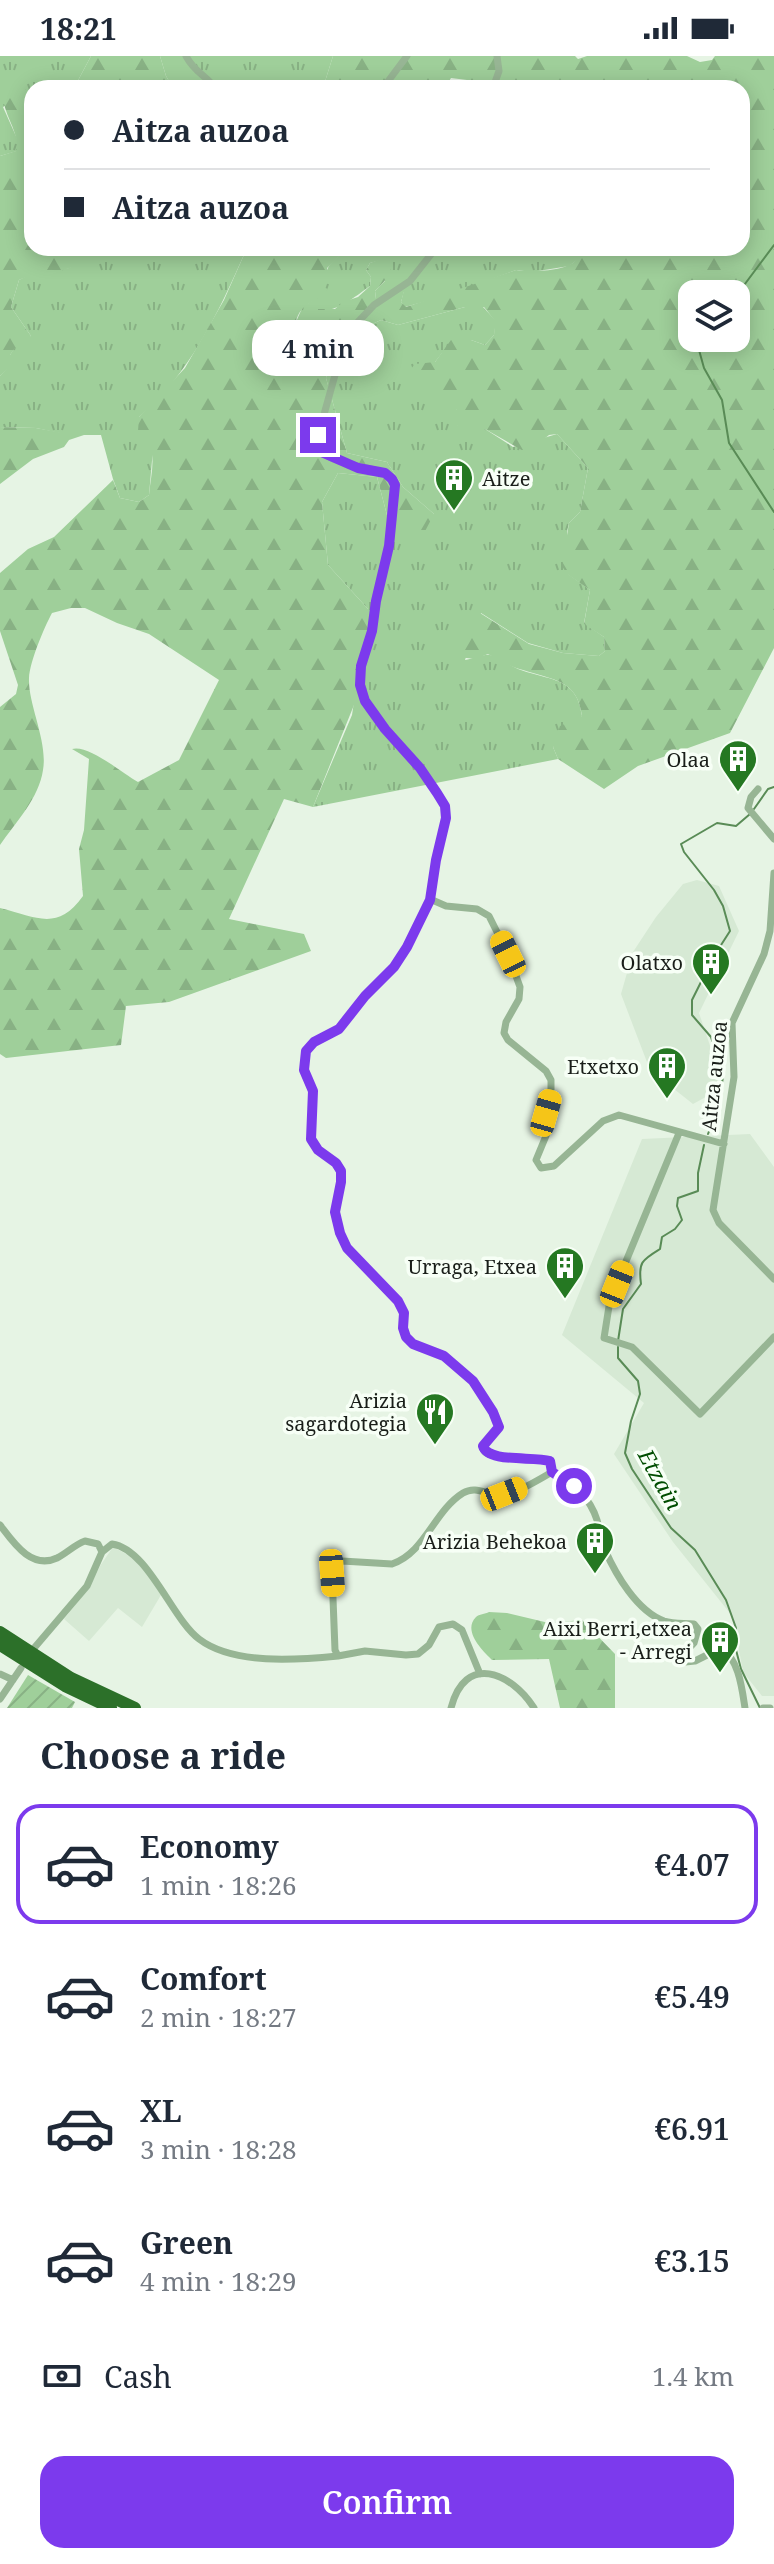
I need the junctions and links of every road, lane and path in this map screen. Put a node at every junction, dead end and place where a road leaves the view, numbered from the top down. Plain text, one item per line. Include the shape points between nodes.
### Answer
1 (186, 56) edge
2 (407, 56) edge
3 (497, 56) edge
4 (208, 80) edge
5 (389, 80) edge
6 (496, 80) edge
7 (430, 256) edge
8 (758, 789) dead end
9 (774, 839) edge
10 (774, 873) edge
11 (430, 899) junction
12 (679, 1133) junction
13 (724, 1144) junction
14 (774, 1279) edge
15 (774, 1337) edge
16 (552, 1472) junction
17 (0, 1525) edge
18 (102, 1552) junction
19 (0, 1632) edge
20 (0, 1645) edge
21 (35, 1647) dead end
22 (338, 1656) junction
23 (21, 1668) dead end
24 (0, 1674) edge
25 (480, 1674) junction
26 (13, 1680) junction
27 (0, 1699) edge
28 (111, 1708) edge
29 (135, 1708) edge
30 (451, 1708) edge
31 (534, 1708) edge
32 (745, 1708) edge

1 - 4 street via 193,70
2 - 5 street
3 - 6 street
7 - 11 street via 410,281 374,305 341,340 316,443 319,451 341,462 385,473 395,485 389,546 360,685 371,710 445,806
8 - 9 street via 751,797 752,812
10 - 13 street, Aitza auzoa via 764,954 732,1023 734,1077
11 - 12 street, Aitza auzoa via 489,916 508,954 520,987 504,1033 551,1080 548,1131 536,1160 541,1168 554,1166 603,1121 619,1115
11 - 16 street via 394,967 339,1029 306,1051 304,1070 313,1091 311,1139 341,1171 335,1212 347,1248 398,1301 406,1337 444,1356 473,1381 493,1412 499,1427 483,1446 486,1454 543,1459 550,1461
12 - 13 street, Aitza auzoa
12 - 15 street via 610,1300 604,1338 632,1347 700,1414
13 - 14 street, Aitza auzoa via 713,1210 727,1233
16 - 22 street via 504,1494 461,1494 417,1548 399,1561 337,1563 332,1573
16 - 32 street via 574,1486 591,1507 607,1553 639,1604 660,1620 698,1629 682,1656 685,1662 726,1650 737,1670
17 - 18 street via 14,1545 46,1561 85,1541 98,1544
18 - 21 street via 87,1586
18 - 22 street via 112,1544 132,1554 196,1637 211,1647 267,1659
19 - 29 highway via 71,1678
20 - 28 highway
22 - 25 street via 365,1651 418,1654 439,1627 453,1624 462,1630
23 - 26 street
24 - 26 street
25 - 30 street via 459,1688
25 - 31 street via 508,1680
26 - 27 street

